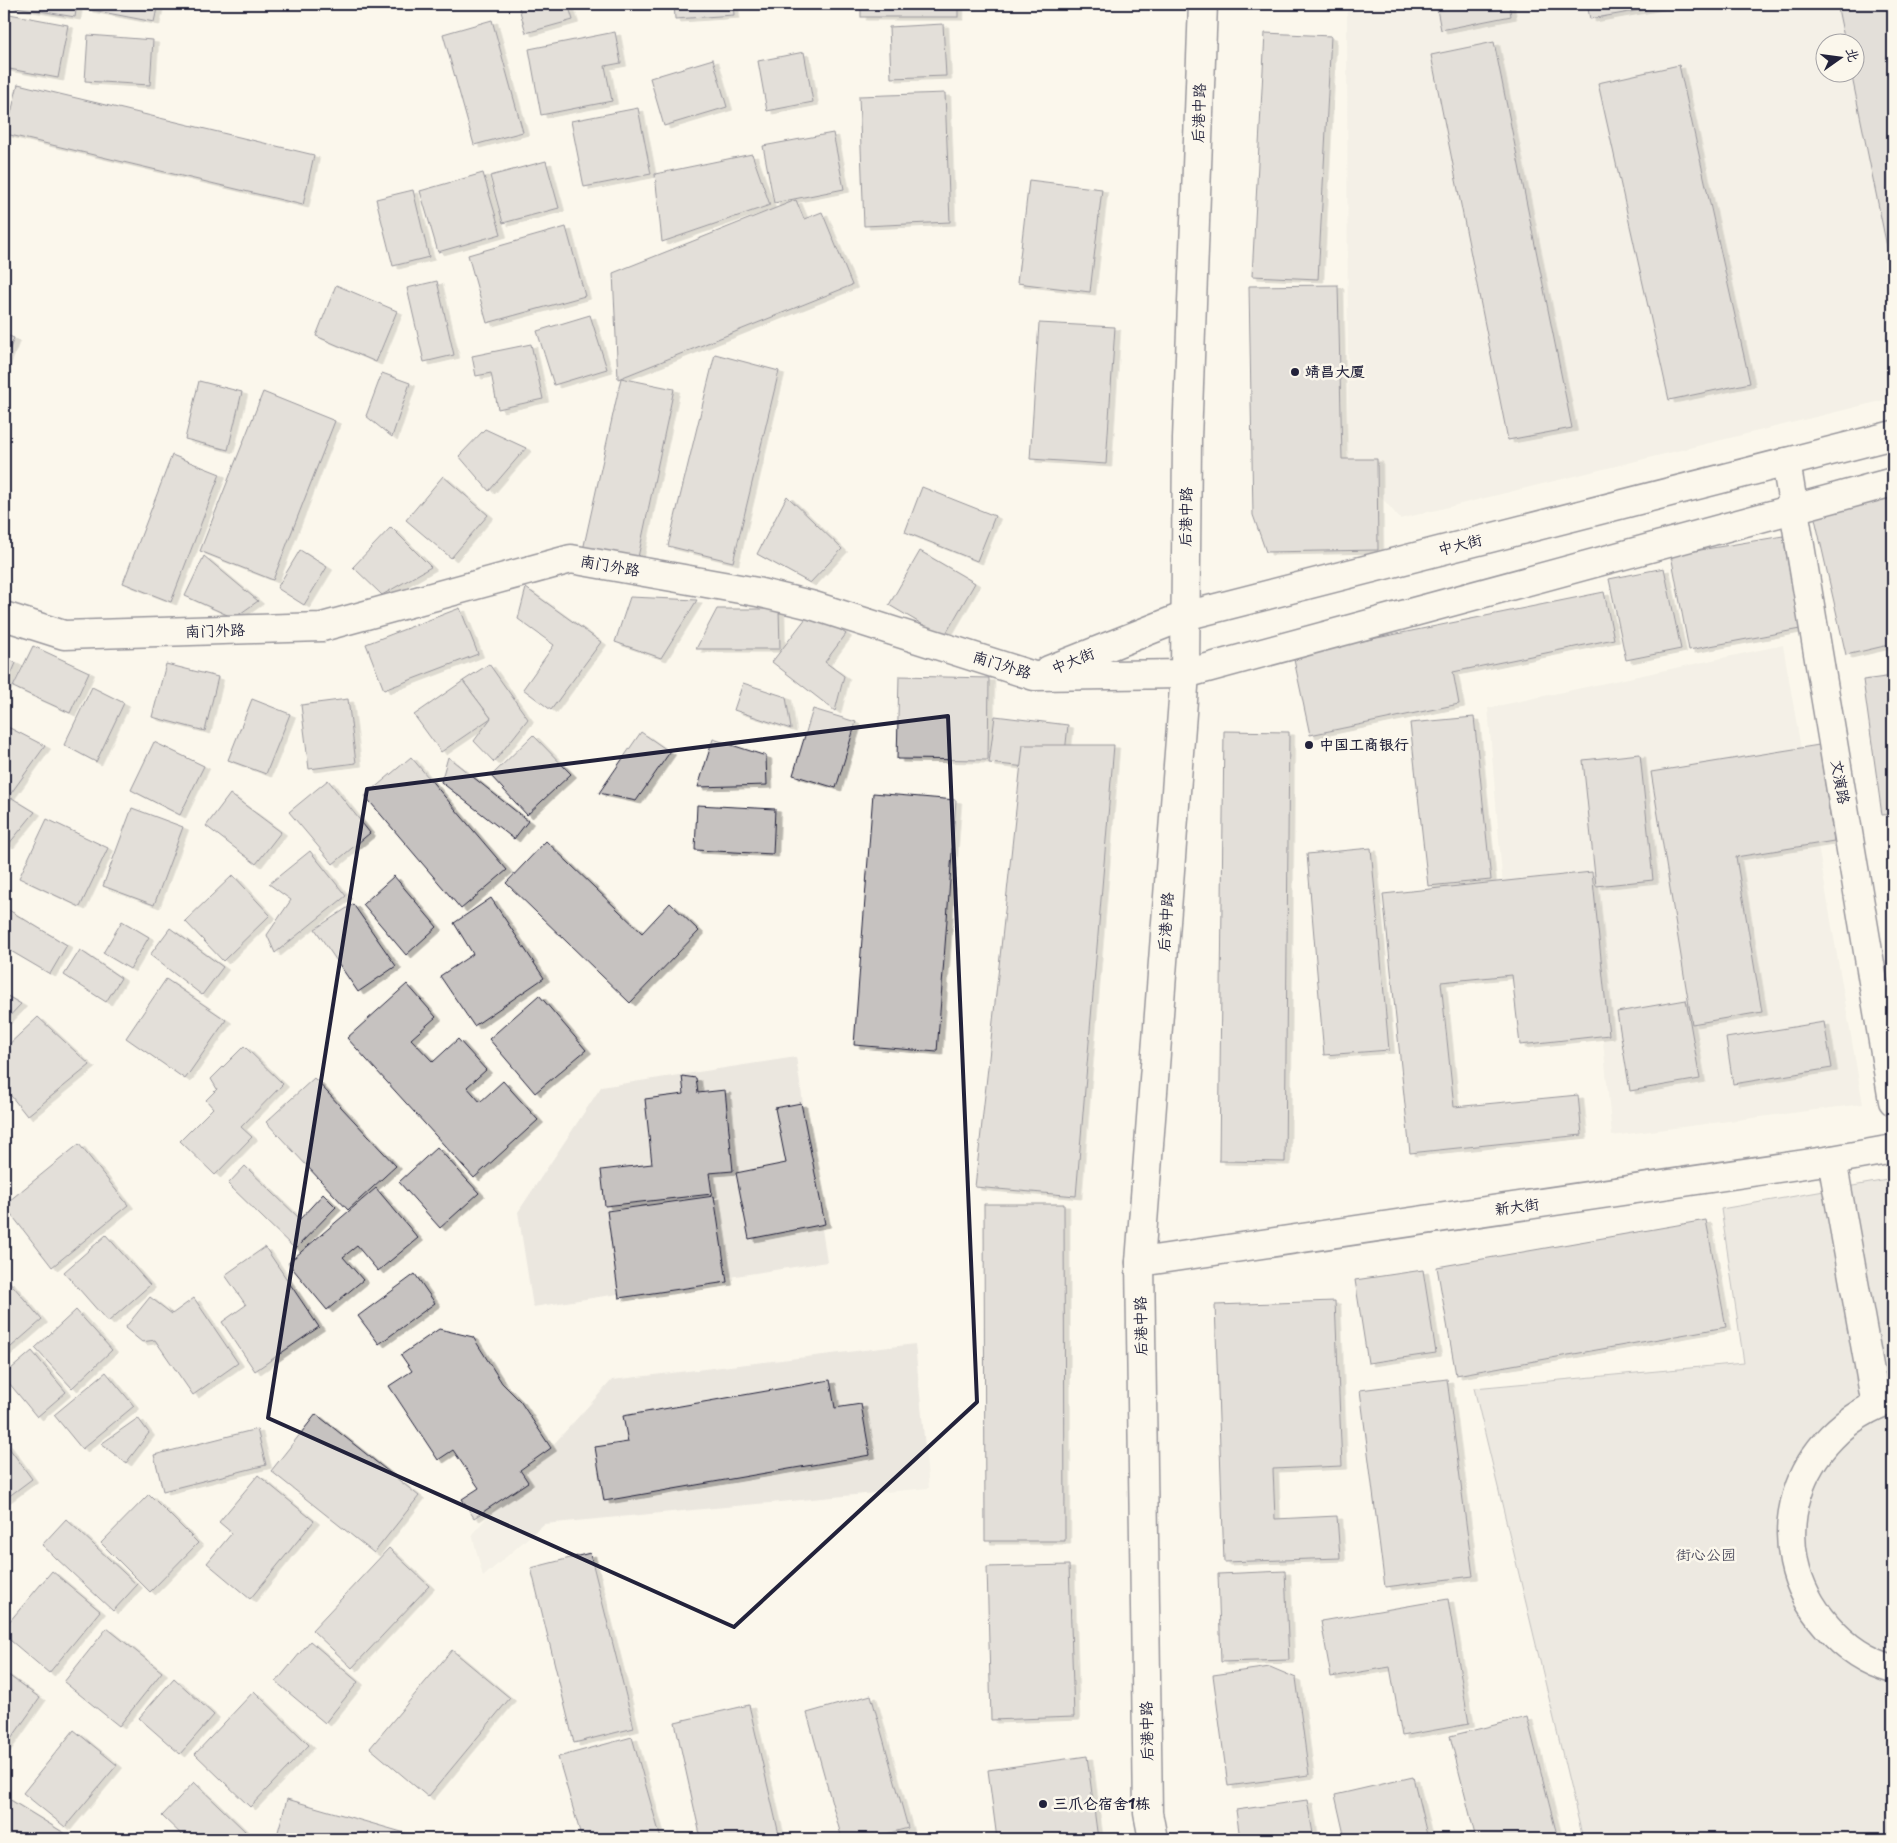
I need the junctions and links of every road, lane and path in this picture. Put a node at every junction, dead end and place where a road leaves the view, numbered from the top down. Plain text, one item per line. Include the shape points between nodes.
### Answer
1 (1203, 4) edge
2 (1893, 435) edge
3 (1786, 462) junction
4 (1893, 482) edge
5 (1794, 508) junction
6 (4, 616) edge
7 (1184, 616) junction
8 (1185, 674) junction
9 (1034, 676) junction
10 (1893, 1101) edge
11 (1893, 1149) edge
12 (1832, 1160) junction
13 (1140, 1262) junction
14 (1884, 1402) edge
15 (1893, 1669) edge
16 (1153, 1839) edge

1 - 7 main road, 后港中路
2 - 3 main road, 中大街
3 - 5 main road, 文演路
3 - 7 main road, 中大街
4 - 5 main road
5 - 8 main road
5 - 10 main road, 文演路
6 - 9 main road, 南门外路 via 64,636 322,627 571,559 757,592 811,605
7 - 8 main road, 后港中路
7 - 9 main road, 中大街
8 - 9 main road, 南门外路
8 - 13 main road, 后港中路
11 - 12 main road, 新大街
12 - 13 main road, 新大街
12 - 14 main road
13 - 16 main road, 后港中路 via 1148,1813
14 - 15 main road via 1852,1418 1814,1456 1801,1481 1792,1536 1795,1564 1817,1616 1858,1654

